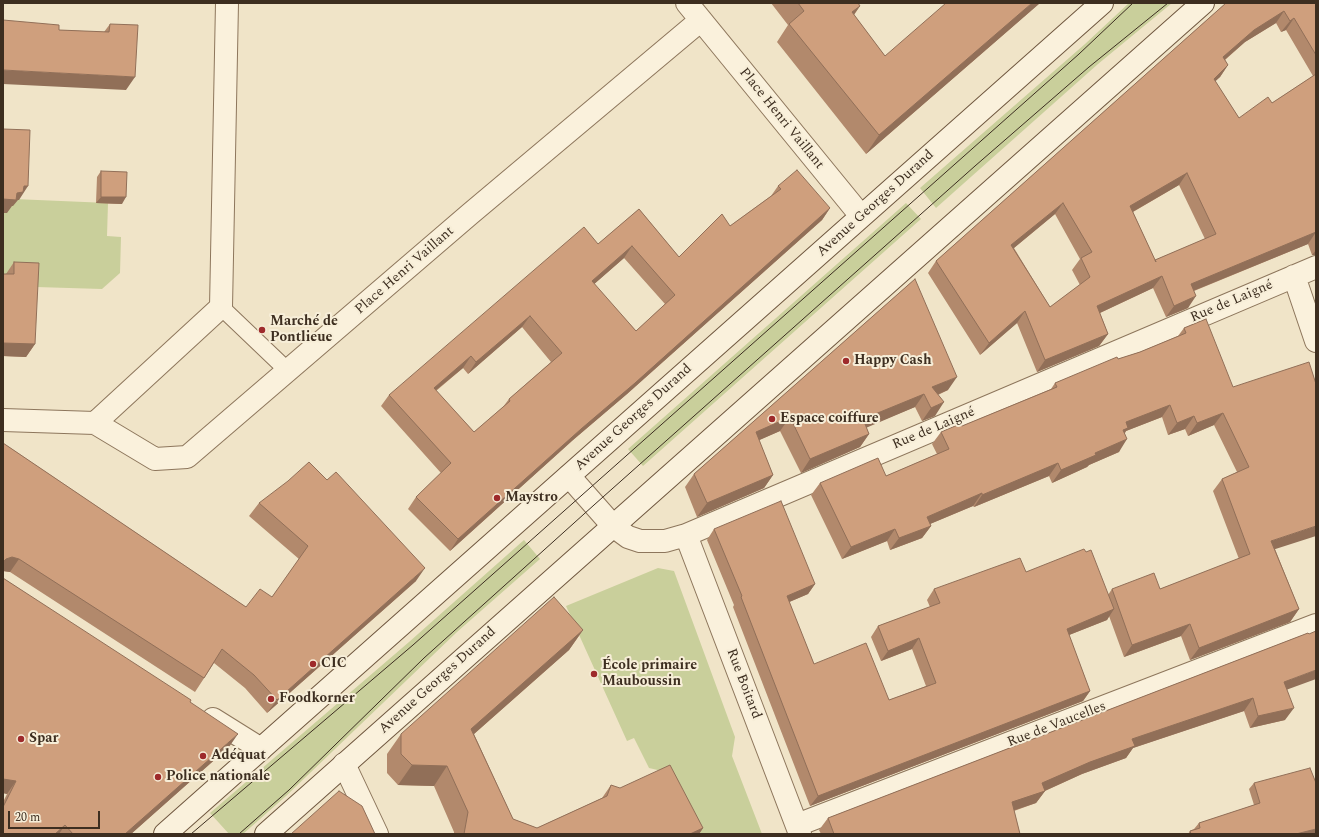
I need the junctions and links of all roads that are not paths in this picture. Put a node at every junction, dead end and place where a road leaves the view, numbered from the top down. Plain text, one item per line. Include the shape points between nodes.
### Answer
1 (227, 3) edge
2 (687, 3) edge
3 (1102, 3) edge
4 (1203, 3) edge
5 (701, 20) junction
6 (862, 216) junction
7 (1316, 266) edge
8 (1294, 276) junction
9 (220, 307) junction
10 (1316, 340) edge
11 (288, 371) junction
12 (3, 420) edge
13 (95, 423) junction
14 (569, 476) junction
15 (613, 526) junction
16 (686, 535) junction
17 (1316, 625) edge
18 (194, 706) edge
19 (260, 749) junction
20 (344, 764) junction
21 (799, 830) edge
22 (165, 834) edge
23 (266, 834) edge
24 (377, 834) edge

1 - 9 street
2 - 5 street, Place Henri Vaillant
3 - 6 street, Avenue Georges Durand
4 - 15 street, Avenue Georges Durand
5 - 6 street, Place Henri Vaillant
5 - 11 street, Place Henri Vaillant
6 - 14 street, Avenue Georges Durand
7 - 8 street, Rue de Laigné
8 - 10 street
8 - 16 street, Rue de Laigné
9 - 11 lane
9 - 13 street
11 - 13 street, Place Henri Vaillant via 187,457 156,459
12 - 13 street, Place Henri Vaillant
14 - 15 street, Rue de Laigné
14 - 19 street, Avenue Georges Durand
15 - 16 street, Rue de Laigné via 640,541 665,541
15 - 20 street, Avenue Georges Durand
16 - 21 street, Rue Boitard
17 - 21 street, Rue de Vaucelles
18 - 19 street
19 - 22 street, Avenue Georges Durand
20 - 23 street, Avenue Georges Durand
20 - 24 street

